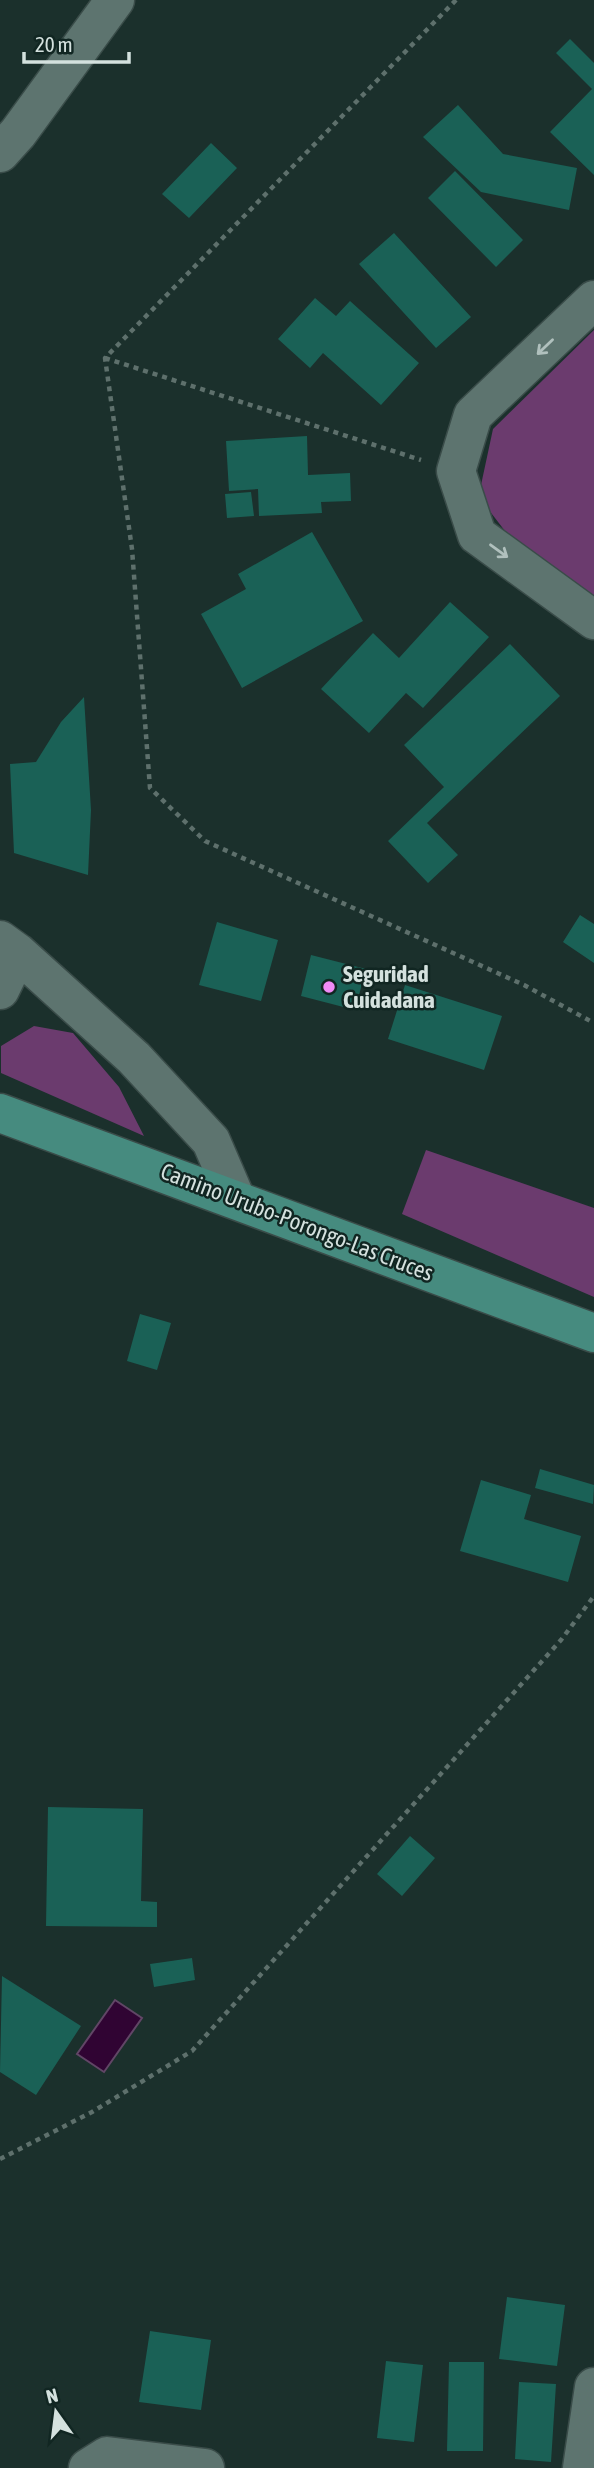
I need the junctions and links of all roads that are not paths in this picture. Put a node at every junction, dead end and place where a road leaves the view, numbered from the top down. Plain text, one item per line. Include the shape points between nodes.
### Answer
1 (115, 0) edge
2 (0, 153) edge
3 (594, 300) edge
4 (594, 620) edge
5 (9, 946) edge
6 (0, 990) edge
7 (0, 1113) edge
8 (236, 1199) junction
9 (594, 1334) edge
10 (594, 2387) edge
11 (88, 2468) edge
12 (205, 2468) edge
13 (582, 2468) edge

1 - 2 street
3 -> 4 street via 473,415 456,471 477,535
5 - 6 street
5 - 8 street via 134,1058 211,1141
7 - 8 main road, Camino Urubo-Porongo-Las Cruces
8 - 9 main road, Camino Urubo-Porongo-Las Cruces
10 - 13 street
11 - 12 street via 107,2456

